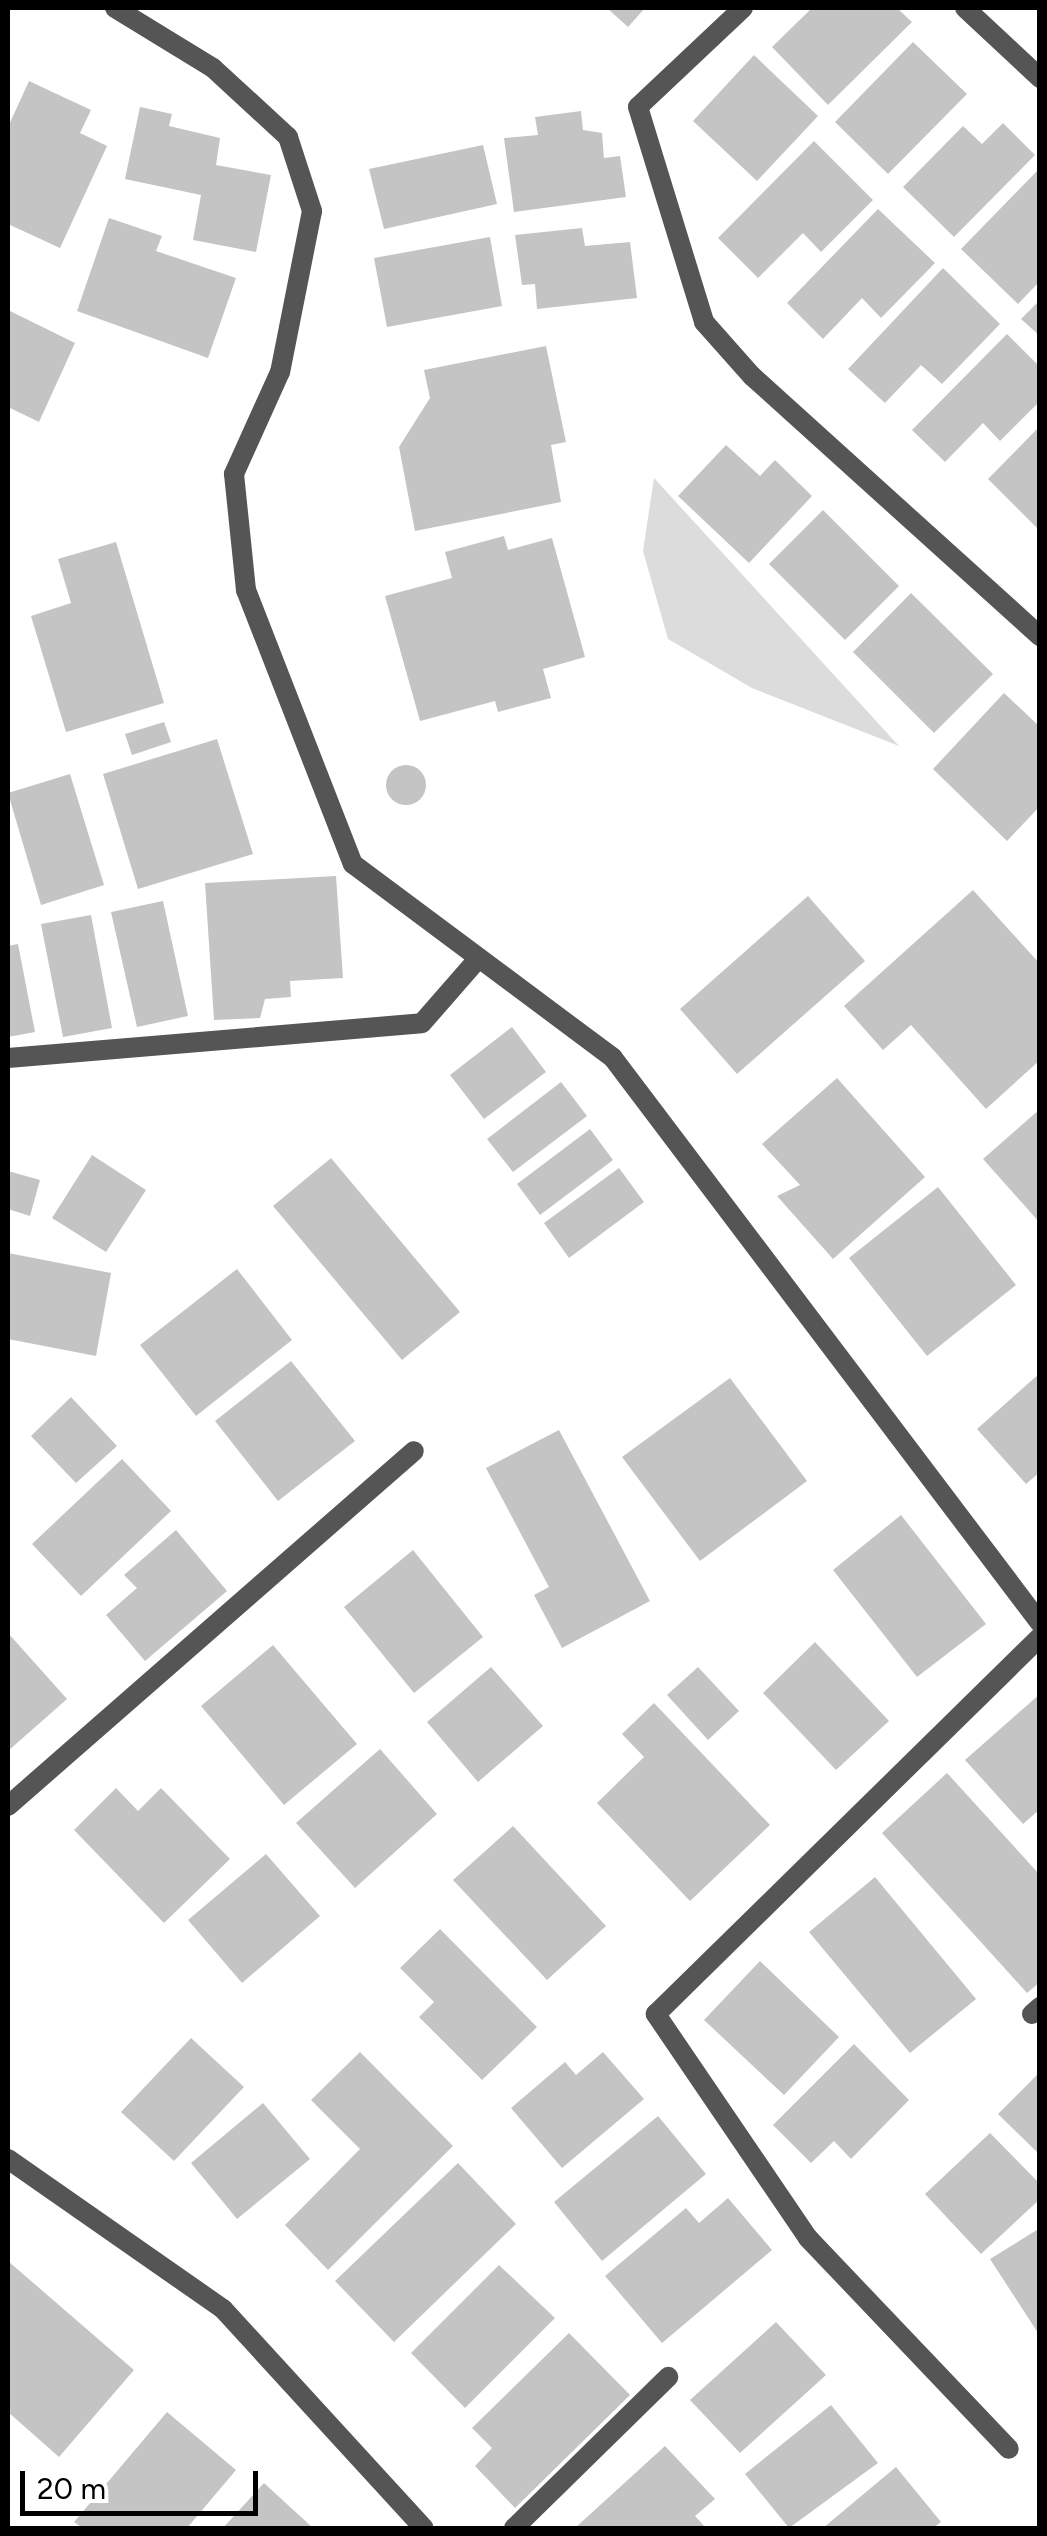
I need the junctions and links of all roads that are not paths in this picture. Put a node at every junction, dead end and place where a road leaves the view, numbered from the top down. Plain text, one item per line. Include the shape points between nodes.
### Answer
1 (115, 8) edge
2 (743, 8) edge
3 (966, 8) edge
4 (1040, 78) edge
5 (1040, 636) edge
6 (476, 961) junction
7 (8, 1058) edge
8 (414, 1451) dead end
9 (1040, 1623) edge
10 (1040, 1637) edge
11 (8, 1806) edge
12 (8, 2158) edge
13 (668, 2376) dead end
14 (1008, 2449) dead end
15 (424, 2528) edge
16 (514, 2528) edge

1 - 6 street via 213,68 288,137 312,211 280,372 234,474 246,590 353,864
2 - 5 street via 638,108 704,322 752,376
3 - 4 street
6 - 7 street via 422,1024
6 - 9 street via 613,1058
8 - 11 street
10 - 14 street via 656,2014 808,2238
12 - 15 street via 224,2309
13 - 16 street

